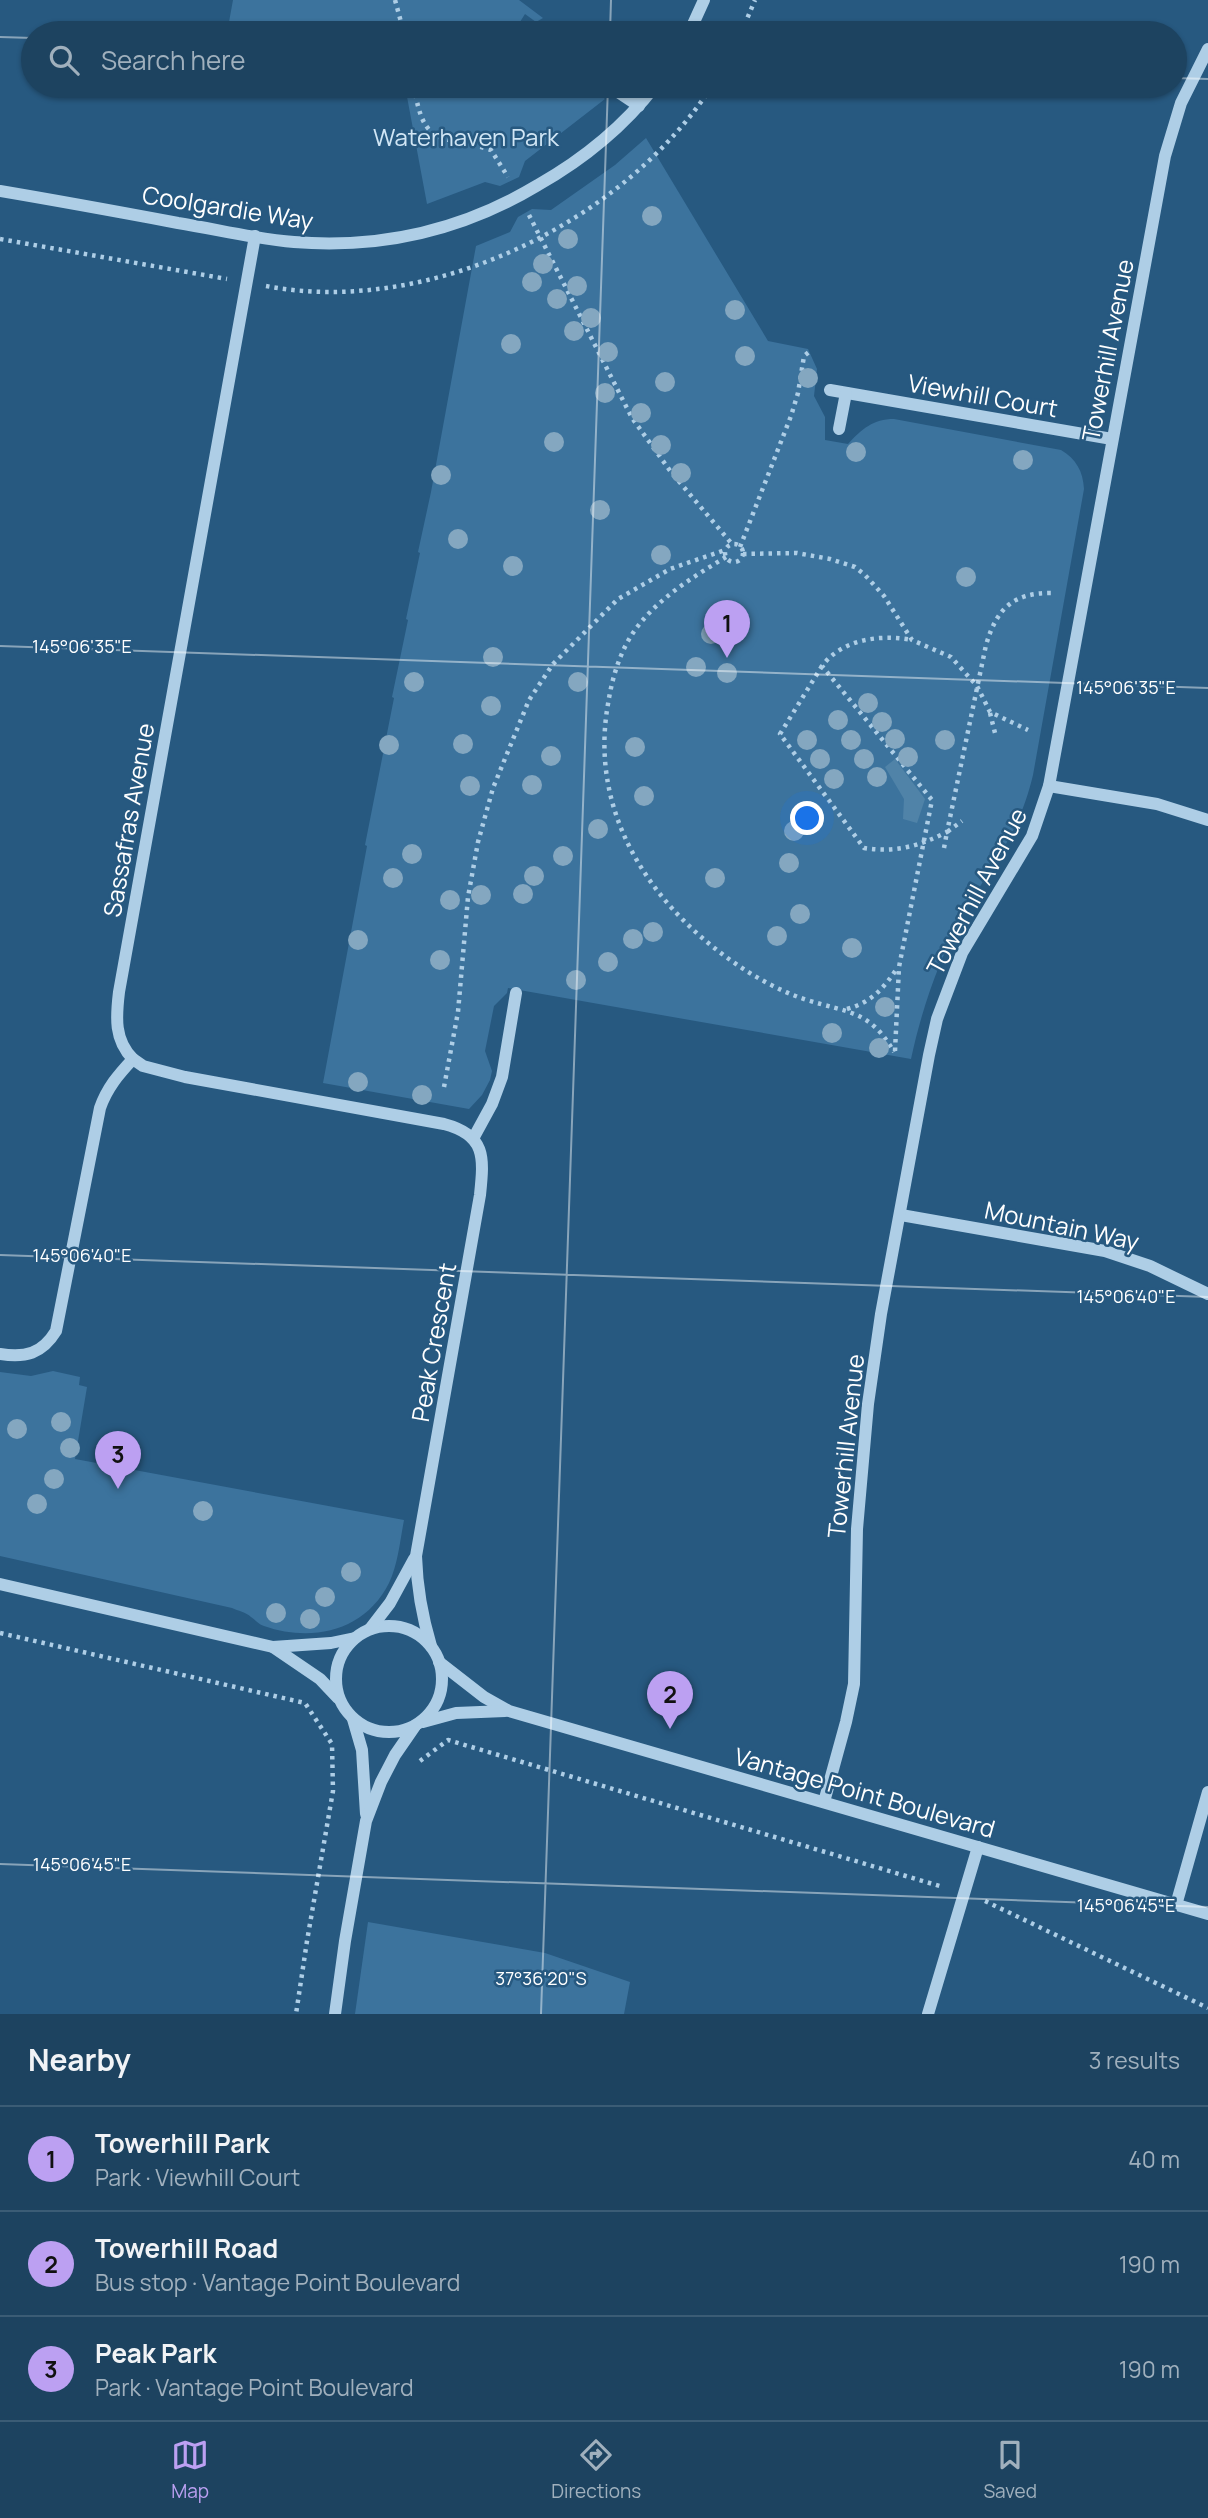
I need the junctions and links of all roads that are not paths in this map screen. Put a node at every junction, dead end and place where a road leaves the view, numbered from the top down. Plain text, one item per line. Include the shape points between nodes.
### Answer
1 (704, 0) edge
2 (694, 21) edge
3 (1208, 50) edge
4 (1187, 91) edge
5 (627, 98) edge
6 (645, 98) edge
7 (1184, 98) edge
8 (639, 106) junction
9 (0, 191) edge
10 (255, 236) junction
11 (830, 390) dead end
12 (846, 393) junction
13 (839, 429) dead end
14 (1112, 439) junction
15 (1049, 786) junction
16 (1208, 820) edge
17 (516, 993) dead end
18 (133, 1059) junction
19 (474, 1138) junction
20 (901, 1215) junction
21 (1208, 1294) edge
22 (0, 1354) edge
23 (416, 1556) junction
24 (0, 1584) edge
25 (370, 1629) junction
26 (355, 1638) junction
27 (431, 1646) junction
28 (273, 1647) junction
29 (439, 1662) junction
30 (339, 1698) junction
31 (509, 1711) junction
32 (353, 1719) junction
33 (418, 1724) junction
34 (1208, 1792) edge
35 (824, 1802) junction
36 (366, 1821) junction
37 (978, 1847) junction
38 (1176, 1905) junction
39 (1208, 1914) edge
40 (335, 2014) edge
41 (928, 2014) edge

1 - 2 street
3 - 4 street, Towerhill Avenue
5 - 8 street
6 - 8 street, Coolgardie Way
7 - 14 street, Towerhill Avenue via 1165,156
8 - 10 street, Coolgardie Way via 547,180 495,209 444,228 351,243
9 - 10 street, Coolgardie Way
10 - 18 street, Sassafras Avenue via 119,992 117,1028
11 - 12 street, Viewhill Court
12 - 13 street
12 - 14 street, Viewhill Court
14 - 15 street, Towerhill Avenue
15 - 16 street via 1157,804
15 - 20 street, Towerhill Avenue via 1032,836 974,931 949,984 929,1055
17 - 19 street via 502,1077
18 - 19 street via 142,1066 185,1077 444,1124
18 - 22 street via 115,1077 100,1108 55,1331 48,1343 30,1354
19 - 23 street, Peak Crescent via 482,1154 480,1195
20 - 21 street, Mountain Way via 1105,1251
20 - 35 street, Towerhill Avenue via 862,1451 854,1684
23 - 25 street, Peak Crescent
23 - 27 street, Peak Crescent via 417,1588
24 - 28 street
25 - 26 street
25 - 27 street via 403,1628
26 - 28 street
26 - 30 street via 338,1665 335,1682
27 - 29 street
28 - 30 street
29 - 31 street, Vantage Point Boulevard
29 - 33 street via 443,1678 440,1695
30 - 32 street
31 - 33 street, Vantage Point Boulevard via 456,1713
31 - 35 street, Vantage Point Boulevard
32 - 33 street via 383,1732 399,1732
32 - 36 street via 363,1761
33 - 36 street via 389,1766
34 - 38 street
35 - 37 street, Vantage Point Boulevard
36 - 40 street
37 - 38 street, Vantage Point Boulevard
37 - 41 street
38 - 39 street, Vantage Point Boulevard

